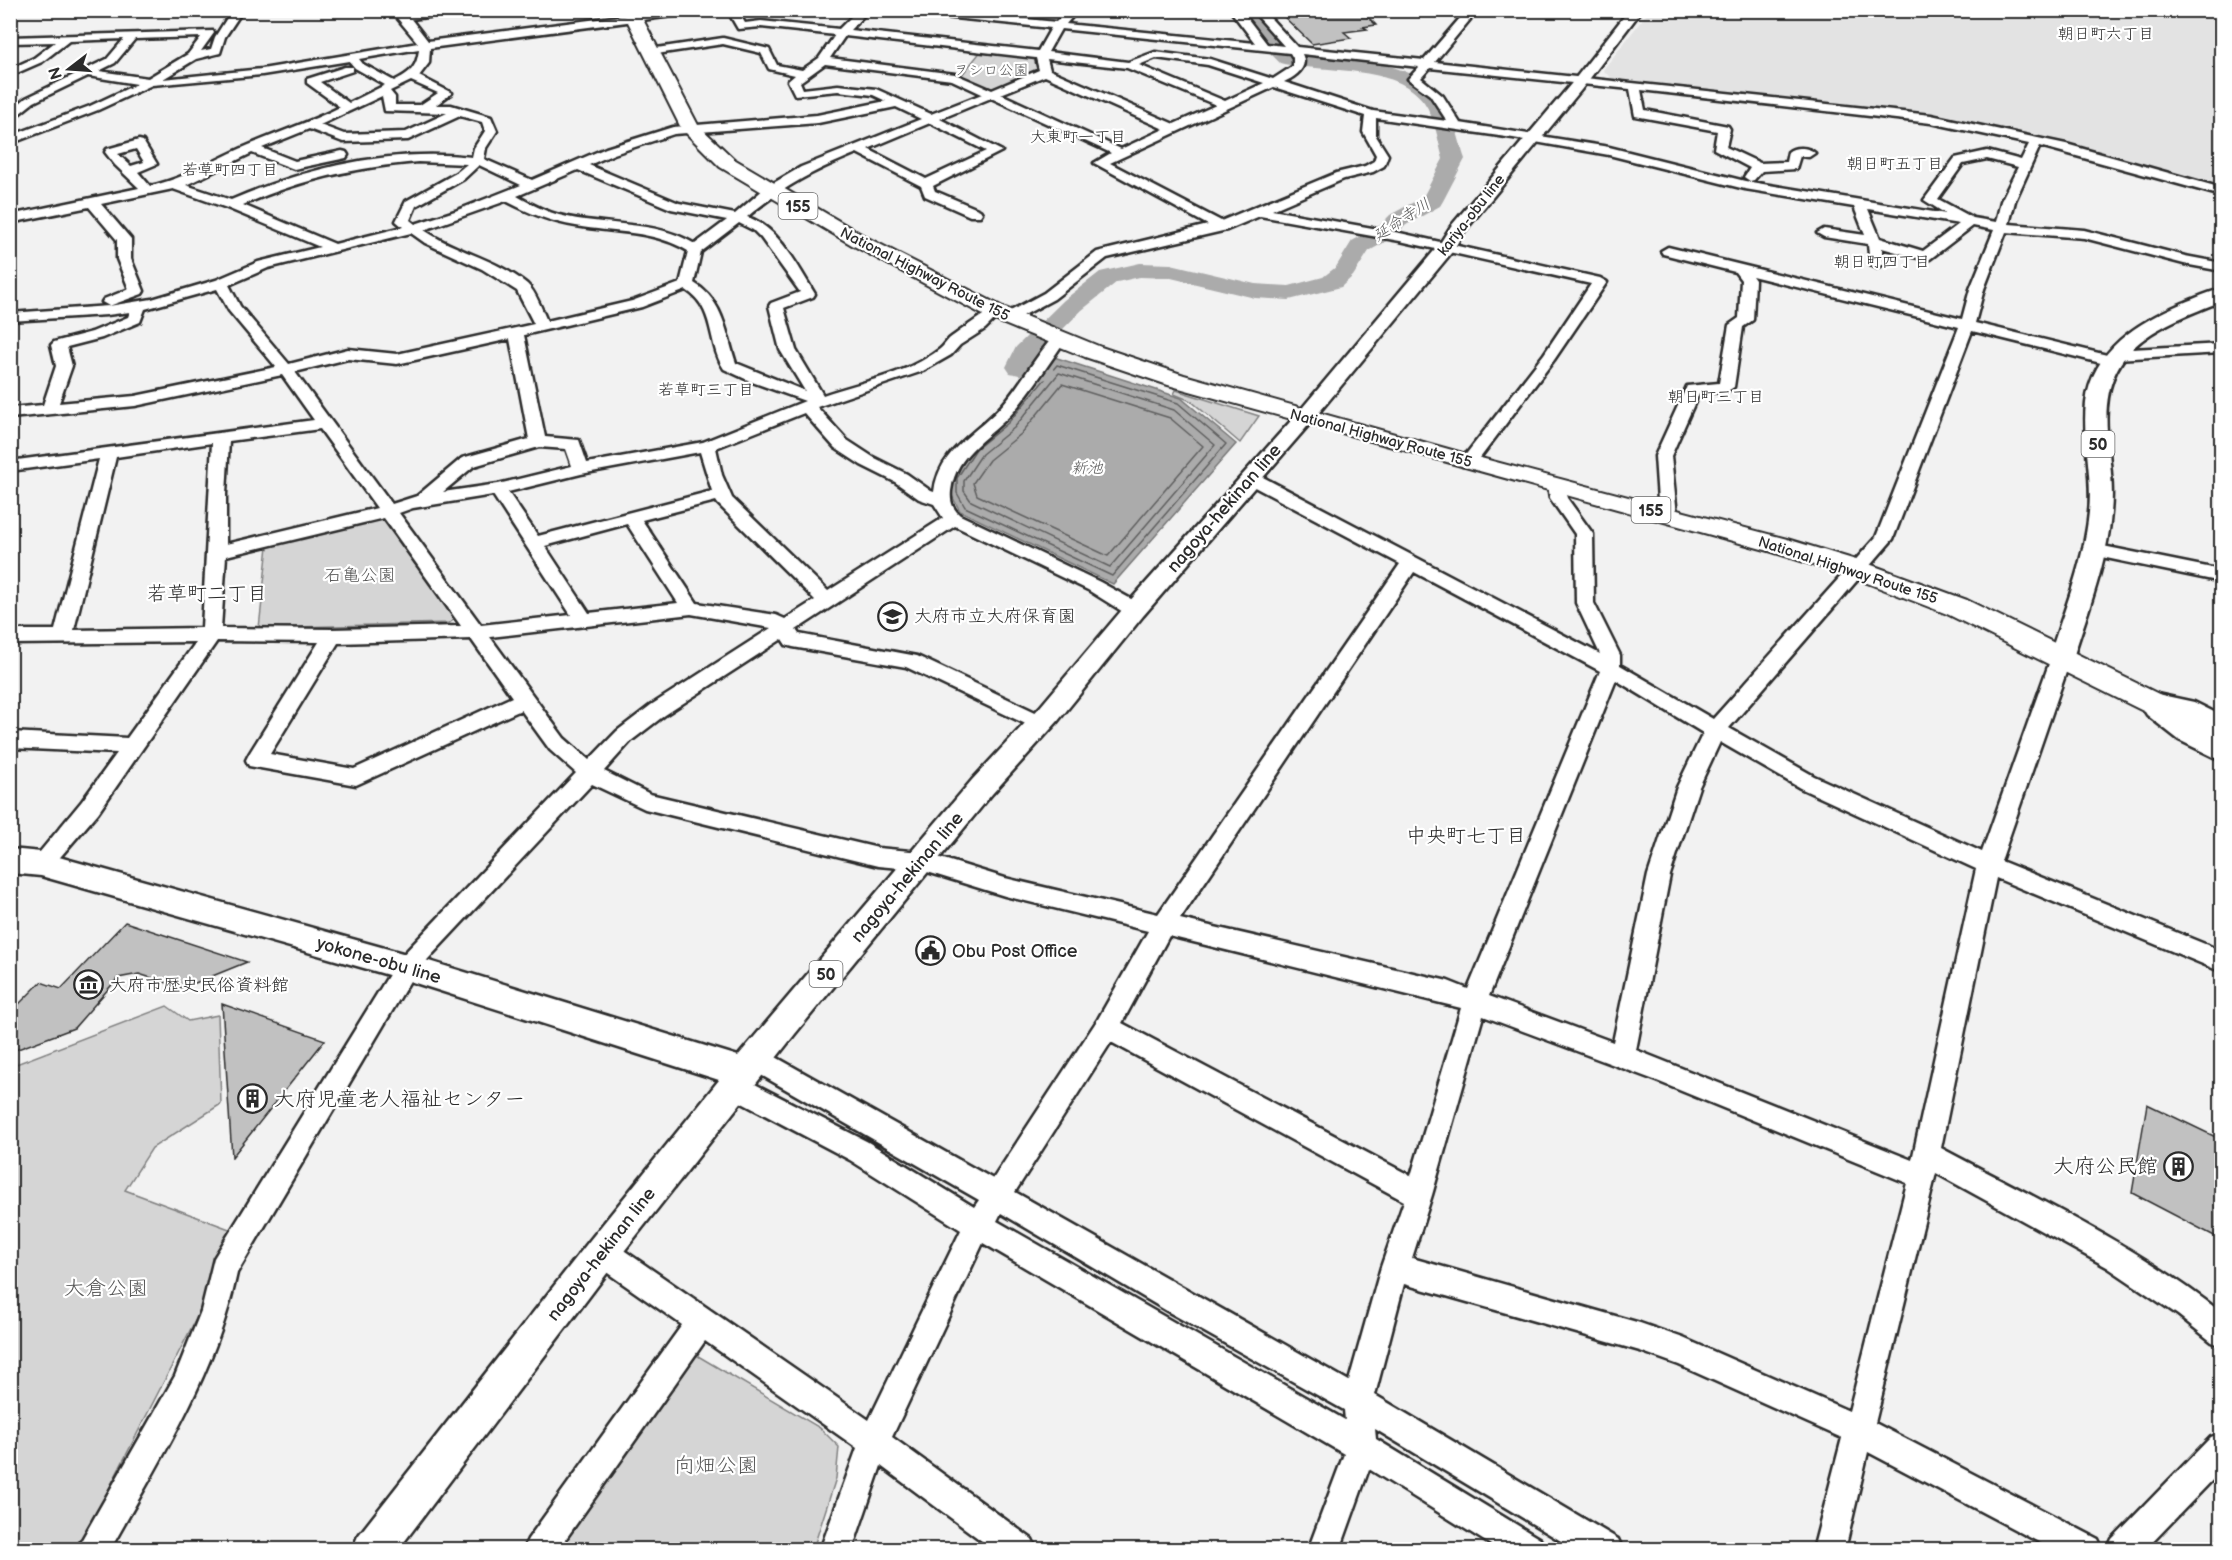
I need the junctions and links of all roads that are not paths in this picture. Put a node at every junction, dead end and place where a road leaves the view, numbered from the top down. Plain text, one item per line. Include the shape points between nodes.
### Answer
1 (238, 10) edge
2 (463, 10) edge
3 (695, 10) edge
4 (732, 10) edge
5 (864, 10) edge
6 (905, 10) edge
7 (1073, 10) edge
8 (1235, 10) edge
9 (1257, 10) edge
10 (1473, 10) edge
11 (1636, 10) edge
12 (400, 14) edge
13 (632, 15) edge
14 (1059, 26) junction
15 (842, 32) junction
16 (132, 36) junction
17 (66, 38) junction
18 (10, 40) edge
19 (425, 45) junction
20 (980, 48) junction
21 (1264, 48) junction
22 (650, 52) junction
23 (1041, 55) junction
24 (192, 56) junction
25 (1297, 57) junction
26 (823, 60) junction
27 (355, 62) junction
28 (1129, 65) junction
29 (1426, 65) junction
30 (961, 70) junction
31 (1045, 72) junction
32 (10, 73) edge
33 (87, 73) junction
34 (802, 73) junction
35 (411, 77) junction
36 (1581, 80) junction
37 (1276, 81) junction
38 (150, 82) junction
39 (1635, 87) junction
40 (389, 89) junction
41 (991, 94) junction
42 (10, 96) edge
43 (30, 100) junction
44 (897, 103) junction
45 (1226, 105) junction
46 (348, 108) junction
47 (423, 109) junction
48 (462, 111) junction
49 (1371, 114) junction
50 (10, 118) edge
51 (928, 120) junction
52 (308, 125) junction
53 (1454, 126) junction
54 (690, 128) junction
55 (1174, 129) junction
56 (1534, 137) junction
57 (362, 138) junction
58 (10, 140) edge
59 (2036, 141) junction
60 (251, 148) junction
61 (857, 148) junction
62 (1121, 153) junction
63 (1809, 153) dead end
64 (477, 161) junction
65 (578, 165) junction
66 (2026, 165) junction
67 (1758, 167) junction
68 (129, 171) dead end
69 (926, 184) junction
70 (1745, 184) junction
71 (174, 185) junction
72 (531, 185) junction
73 (770, 190) junction
74 (147, 191) junction
75 (2222, 192) edge
76 (507, 196) junction
77 (92, 202) junction
78 (1859, 204) junction
79 (232, 205) junction
80 (1259, 212) junction
81 (975, 213) dead end
82 (10, 219) edge
83 (737, 219) junction
84 (1971, 222) junction
85 (1222, 226) junction
86 (2002, 226) junction
87 (412, 229) junction
88 (1824, 233) dead end
89 (1874, 241) junction
90 (331, 247) junction
91 (1446, 248) junction
92 (695, 250) junction
93 (1668, 251) dead end
94 (1877, 264) dead end
95 (2222, 267) edge
96 (1739, 268) junction
97 (221, 282) junction
98 (687, 285) junction
99 (2222, 294) edge
100 (138, 307) junction
101 (106, 311) junction
102 (1002, 315) junction
103 (10, 317) edge
104 (1968, 323) junction
105 (543, 326) junction
106 (516, 333) junction
107 (1051, 335) junction
108 (2222, 348) edge
109 (2112, 357) junction
110 (286, 370) junction
111 (813, 404) junction
112 (50, 408) junction
113 (14, 413) edge
114 (1305, 417) junction
115 (325, 423) junction
116 (10, 429) edge
117 (221, 438) junction
118 (538, 442) junction
119 (707, 446) junction
120 (109, 452) junction
121 (1468, 462) junction
122 (10, 466) edge
123 (581, 469) junction
124 (1251, 478) junction
125 (1556, 485) junction
126 (498, 489) junction
127 (722, 494) junction
128 (422, 501) junction
129 (942, 501) junction
130 (388, 511) junction
131 (1668, 515) junction
132 (633, 519) junction
133 (954, 519) junction
134 (534, 543) junction
135 (2093, 550) junction
136 (217, 552) junction
137 (1411, 562) junction
138 (1859, 570) junction
139 (2222, 576) edge
140 (827, 601) junction
141 (691, 608) junction
142 (1135, 610) junction
143 (584, 620) junction
144 (785, 628) junction
145 (476, 632) junction
146 (210, 634) junction
147 (333, 636) junction
148 (10, 637) edge
149 (63, 638) junction
150 (2061, 658) junction
151 (1611, 668) junction
152 (2136, 696) junction
153 (526, 699) junction
154 (1041, 723) junction
155 (2222, 724) edge
156 (1715, 730) junction
157 (2222, 739) edge
158 (10, 740) edge
159 (133, 746) junction
160 (2222, 753) edge
161 (588, 772) junction
162 (10, 861) edge
163 (921, 861) junction
164 (41, 864) junction
165 (1988, 865) junction
166 (1164, 924) junction
167 (2222, 962) edge
168 (406, 967) junction
169 (1475, 1001) junction
170 (1107, 1027) junction
171 (1623, 1056) junction
172 (745, 1073) junction
173 (1924, 1165) junction
174 (1419, 1195) junction
175 (997, 1197) junction
176 (978, 1225) junction
177 (602, 1252) junction
178 (1395, 1267) junction
179 (702, 1322) junction
180 (2222, 1332) edge
181 (1358, 1402) junction
182 (1858, 1430) junction
183 (874, 1442) junction
184 (1362, 1447) junction
185 (2222, 1448) edge
186 (377, 1548) edge
187 (93, 1550) edge
188 (539, 1550) edge
189 (836, 1550) edge
190 (1021, 1550) edge
191 (1324, 1550) edge
192 (1529, 1550) edge
193 (1607, 1550) edge
194 (1829, 1550) edge
195 (2086, 1550) edge
196 (2122, 1550) edge

1 - 24 street via 220,37 216,51
2 - 12 street
3 - 13 street
4 - 15 street via 742,27 761,24
5 - 15 street
6 - 14 street
7 - 14 street
8 - 21 street
9 - 25 street
10 - 29 street
11 - 36 main road, kariya-obu line
12 - 19 street
13 - 19 street
13 - 22 highway, National Highway Route 155 / 155
14 - 21 street
14 - 23 street
15 - 20 street
15 - 26 street
16 - 17 street
16 - 24 street via 209,33
16 - 33 street via 111,61
17 - 18 street
17 - 32 street via 38,60
19 - 27 street
19 - 35 street via 423,63
20 - 23 street
20 - 30 street
21 - 25 street
22 - 34 street via 723,41 765,51 773,67
22 - 54 highway, National Highway Route 155 / 155
23 - 28 street
23 - 31 street
24 - 38 street
25 - 29 street
25 - 37 street via 1288,76
26 - 30 street
26 - 34 street
27 - 38 street
27 - 40 street
27 - 46 street via 311,81
28 - 37 street via 1155,55 1210,62
28 - 45 street
29 - 36 street
29 - 53 street via 1414,79 1433,90 1446,106
30 - 41 street
31 - 41 street
31 - 55 street
33 - 38 street
33 - 43 street
34 - 44 street via 794,81 800,93 838,88 876,92
35 - 40 street
35 - 47 street via 446,93
36 - 39 street
36 - 56 main road, kariya-obu line
37 - 45 street
37 - 49 street
38 - 58 street
39 - 59 street via 1931,119
39 - 67 street via 1639,112 1724,129 1720,149
40 - 46 street
40 - 47 street via 389,109
41 - 51 street
41 - 62 street
42 - 43 street
43 - 50 street
44 - 51 street
44 - 54 street via 818,119
45 - 55 street
46 - 52 street
47 - 48 street
48 - 57 street via 408,136
48 - 64 street via 487,120 491,132
49 - 53 street
49 - 80 street via 1367,127 1382,156 1380,163
51 - 61 street
51 - 69 street via 996,151
52 - 57 street via 342,138
52 - 60 street
53 - 56 street
54 - 65 street via 637,142
54 - 73 highway, National Highway Route 155 / 155 via 726,164
55 - 62 street
56 - 70 street
56 - 91 main road, kariya-obu line
57 - 60 street via 348,154 294,165
59 - 66 street
59 - 75 street
60 - 71 street
61 - 69 street
61 - 73 street
62 - 85 street via 1100,163
63 - 67 street via 1794,152 1792,166
64 - 72 street
64 - 79 street via 381,162 276,186
64 - 87 street via 460,176 411,204 403,221
65 - 72 street
65 - 83 street via 676,206
66 - 84 street via 1987,154 1959,161 1931,200
66 - 86 street via 2008,201
67 - 70 street
68 - 74 street via 143,182
69 - 81 street via 930,193
70 - 78 street
71 - 74 street
71 - 79 street
72 - 76 street
73 - 83 street
73 - 102 highway, National Highway Route 155 / 155 via 943,287
74 - 77 street
76 - 87 street
76 - 92 street via 562,220 656,234 687,243
77 - 82 street
77 - 101 street via 124,239 124,259 137,291 108,303
78 - 84 street
78 - 89 street
79 - 90 street
80 - 85 street
80 - 91 street
83 - 92 street
83 - 111 street via 753,223 772,242 808,294 776,306 788,350
84 - 86 street
84 - 89 street via 1924,256
85 - 102 street via 1102,255 1049,296
86 - 95 street via 2084,234
86 - 104 street via 1977,288
87 - 90 street
87 - 105 street via 523,288
88 - 89 street
89 - 94 street
90 - 97 street via 263,265
91 - 114 main road, kariya-obu line
91 - 121 street via 1600,282 1549,357
92 - 98 street
93 - 96 street
96 - 104 street
96 - 131 street via 1748,280 1746,320 1737,325 1726,387 1693,388 1663,456
97 - 100 street
97 - 110 street via 234,308
98 - 105 street via 638,304
98 - 111 street via 703,297 716,321 729,366
99 - 109 main road, 50 via 2156,323
100 - 101 street
100 - 112 street via 135,319 59,345 64,366
101 - 103 street
102 - 107 highway, National Highway Route 155 / 155
102 - 111 street via 918,368
104 - 109 street
104 - 138 street via 1884,539
105 - 106 street
106 - 110 street via 397,359 348,354
106 - 118 street
107 - 114 highway, National Highway Route 155 / 155 via 1165,376
107 - 129 street via 1012,404 959,452 945,482
108 - 109 street
109 - 135 main road, 50 via 2101,374 2096,403 2100,512
110 - 112 street via 135,401
110 - 115 street
111 - 119 street
111 - 129 street via 841,444 925,495
112 - 113 street
113 - 116 street
114 - 121 highway, National Highway Route 155 / 155
114 - 124 main road, nagoya-hekinan line / 50
115 - 117 street
115 - 130 street
117 - 120 street
117 - 136 street
118 - 123 street via 573,444
118 - 128 street via 468,462
119 - 123 street
119 - 127 street
120 - 122 street
120 - 149 street
121 - 125 highway, National Highway Route 155 / 155
123 - 126 street
124 - 137 street
124 - 142 main road, nagoya-hekinan line / 50
125 - 131 highway, National Highway Route 155 / 155
125 - 151 street via 1559,498 1584,534 1585,603 1610,655
126 - 128 street
126 - 134 street
127 - 132 street
127 - 140 street via 738,515
128 - 130 street
129 - 133 street
130 - 136 street
130 - 145 street
131 - 138 highway, National Highway Route 155 / 155
132 - 134 street
132 - 141 street
133 - 140 street
133 - 142 street via 1094,586
134 - 143 street
135 - 139 street
135 - 150 main road, 50
136 - 146 street
137 - 151 street
137 - 166 street
138 - 150 highway, National Highway Route 155 / 155 via 1937,598
138 - 156 street
140 - 144 street
141 - 143 street
141 - 144 street via 776,622
142 - 154 main road, nagoya-hekinan line / 50
143 - 145 street
144 - 154 street via 793,640 910,661
144 - 161 street via 658,710 624,736
145 - 147 street
145 - 153 street
146 - 147 street
146 - 149 street
146 - 159 street
147 - 153 street via 256,760 356,777
148 - 149 street
150 - 152 highway, National Highway Route 155 / 155
150 - 165 street
151 - 156 street
151 - 169 street
152 - 155 street via 2187,708
152 - 157 highway, National Highway Route 155 / 155
152 - 160 street via 2186,735
153 - 161 street via 557,744
154 - 163 main road, nagoya-hekinan line / 50
156 - 165 street via 1807,782
156 - 171 street via 1688,787 1659,875
158 - 159 street
159 - 164 street via 90,807
161 - 163 street via 645,801 878,856
161 - 168 street
162 - 164 main road, yokone-obu line
163 - 166 street via 1005,887
163 - 172 main road, nagoya-hekinan line / 50
164 - 168 main road, yokone-obu line
165 - 167 street
165 - 173 street
166 - 169 street
166 - 170 street
168 - 172 main road, yokone-obu line
168 - 187 street via 224,1268 215,1311 186,1385
169 - 171 street
169 - 174 street
170 - 174 street
170 - 175 street
171 - 173 street
172 - 175 street
172 - 176 street via 794,1115 920,1185
172 - 177 main road, nagoya-hekinan line / 50
173 - 180 street via 2098,1246 2187,1301
173 - 182 street
174 - 178 street
175 - 176 street
175 - 181 street
176 - 183 street
176 - 184 street
177 - 179 street
177 - 186 main road, nagoya-hekinan line / 50
178 - 181 street
178 - 182 street via 1683,1352
179 - 183 street
179 - 188 street
181 - 184 street
181 - 193 street
182 - 194 street
182 - 195 street
183 - 189 street
183 - 190 street
184 - 191 street
184 - 192 street
185 - 196 street

